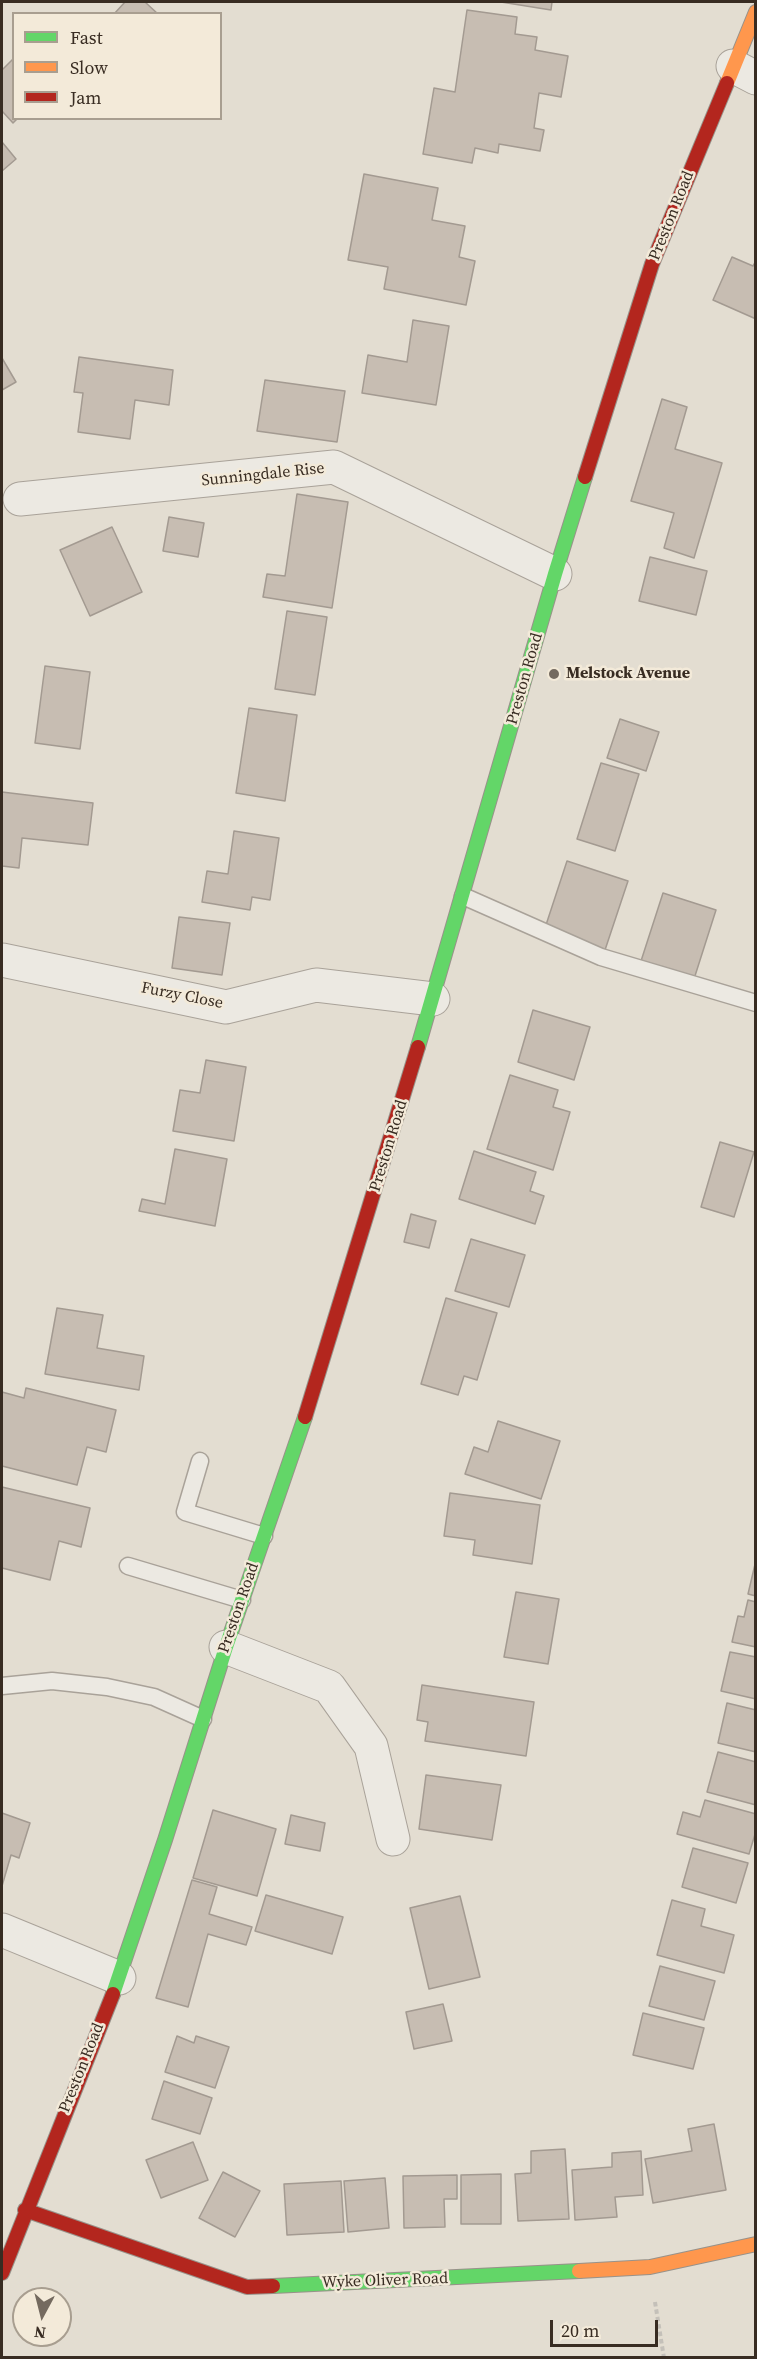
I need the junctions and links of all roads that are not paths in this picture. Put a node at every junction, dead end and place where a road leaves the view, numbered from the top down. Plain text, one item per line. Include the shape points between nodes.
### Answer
1 (756, 12) edge
2 (744, 72) edge
3 (20, 499) dead end
4 (555, 574) junction
5 (463, 896) junction
6 (2, 960) edge
7 (434, 999) junction
8 (756, 1003) edge
9 (200, 1461) dead end
10 (264, 1536) junction
11 (128, 1566) dead end
12 (242, 1600) junction
13 (226, 1647) junction
14 (2, 1686) edge
15 (203, 1719) junction
16 (393, 1839) dead end
17 (2, 1930) edge
18 (119, 1978) junction
19 (25, 2210) junction
20 (756, 2244) edge
21 (2, 2273) edge

1 - 2 main road, Preston Road
2 - 4 main road, Preston Road via 652,264
3 - 4 street, Sunningdale Rise via 334,467
4 - 5 main road, Preston Road
5 - 7 main road, Preston Road
5 - 8 lane via 601,957
6 - 7 street, Furzy Close via 226,1007 316,985
7 - 10 main road, Preston Road via 311,1400
9 - 10 lane via 185,1512
10 - 12 main road, Preston Road
11 - 12 lane
12 - 13 main road, Preston Road
13 - 15 main road, Preston Road
13 - 16 street via 329,1687 371,1746
14 - 15 lane via 52,1681 107,1687 154,1697
15 - 18 main road, Preston Road
17 - 18 street
18 - 19 main road, Preston Road
19 - 20 main road, Wyke Oliver Road via 247,2287 650,2267
19 - 21 main road, Preston Road

